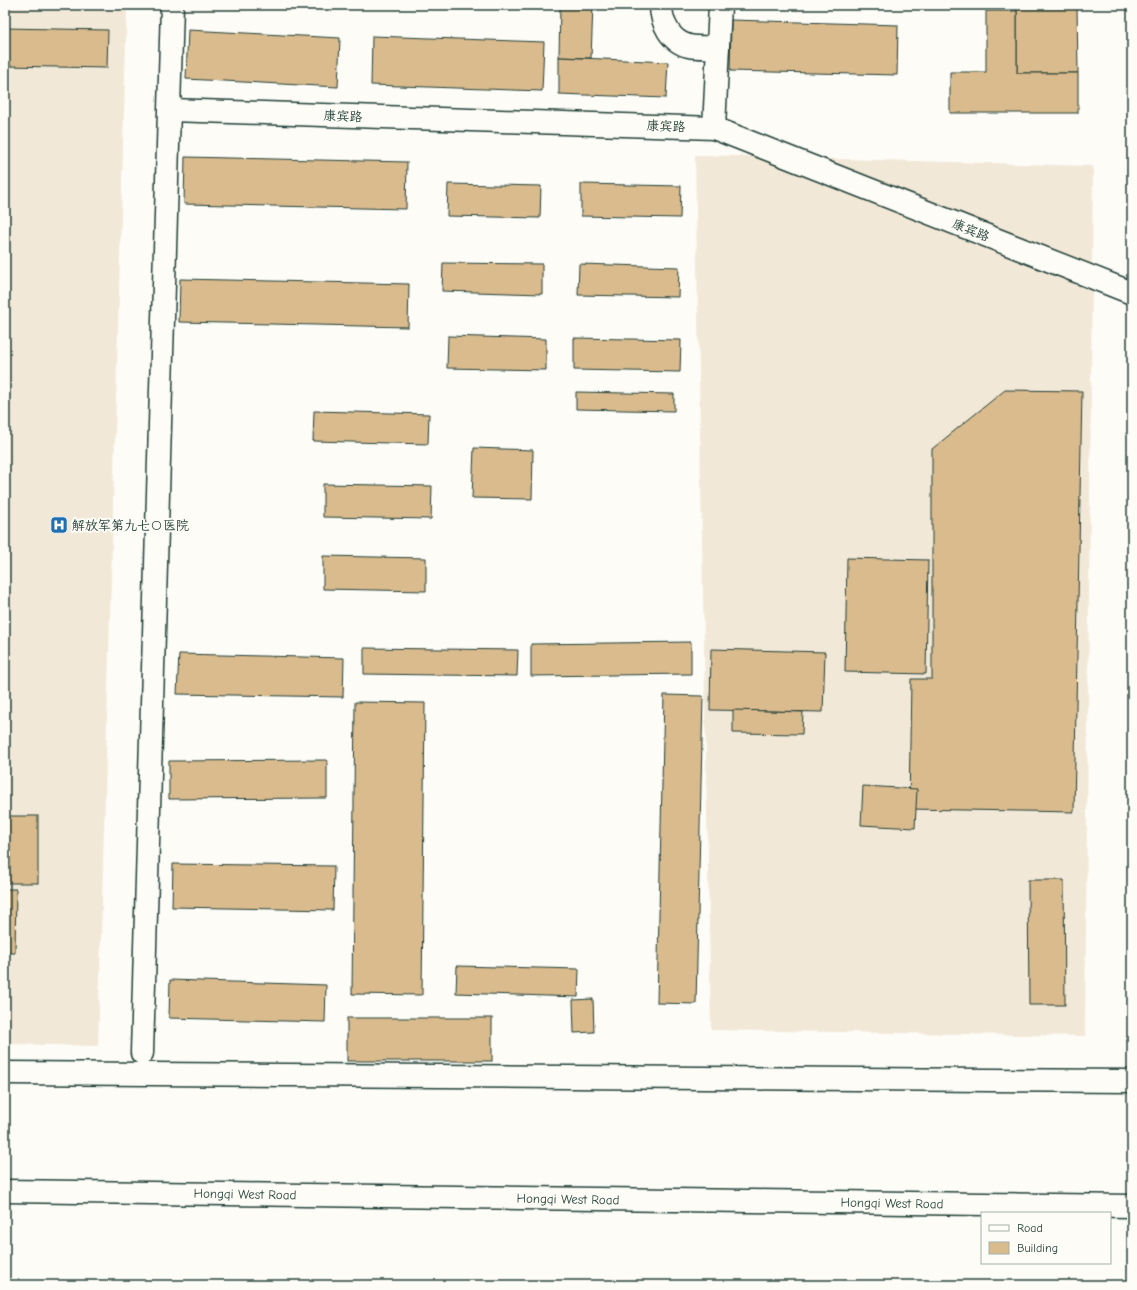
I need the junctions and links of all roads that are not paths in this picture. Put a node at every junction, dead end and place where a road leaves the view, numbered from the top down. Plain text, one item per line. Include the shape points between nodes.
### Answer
1 (172, 5) edge
2 (661, 5) edge
3 (720, 5) edge
4 (718, 47) junction
5 (170, 110) junction
6 (714, 128) junction
7 (1132, 293) edge
8 (142, 1053) dead end
9 (5, 1072) edge
10 (1132, 1081) edge
11 (5, 1191) edge
12 (1132, 1206) edge

1 - 5 main road
2 - 4 main road via 666,30 678,42 690,47
3 - 4 main road
4 - 6 main road
5 - 6 main road, 康宾路
5 - 8 main road
6 - 7 main road, 康宾路
9 - 10 main road
11 - 12 main road, Hongqi West Road

